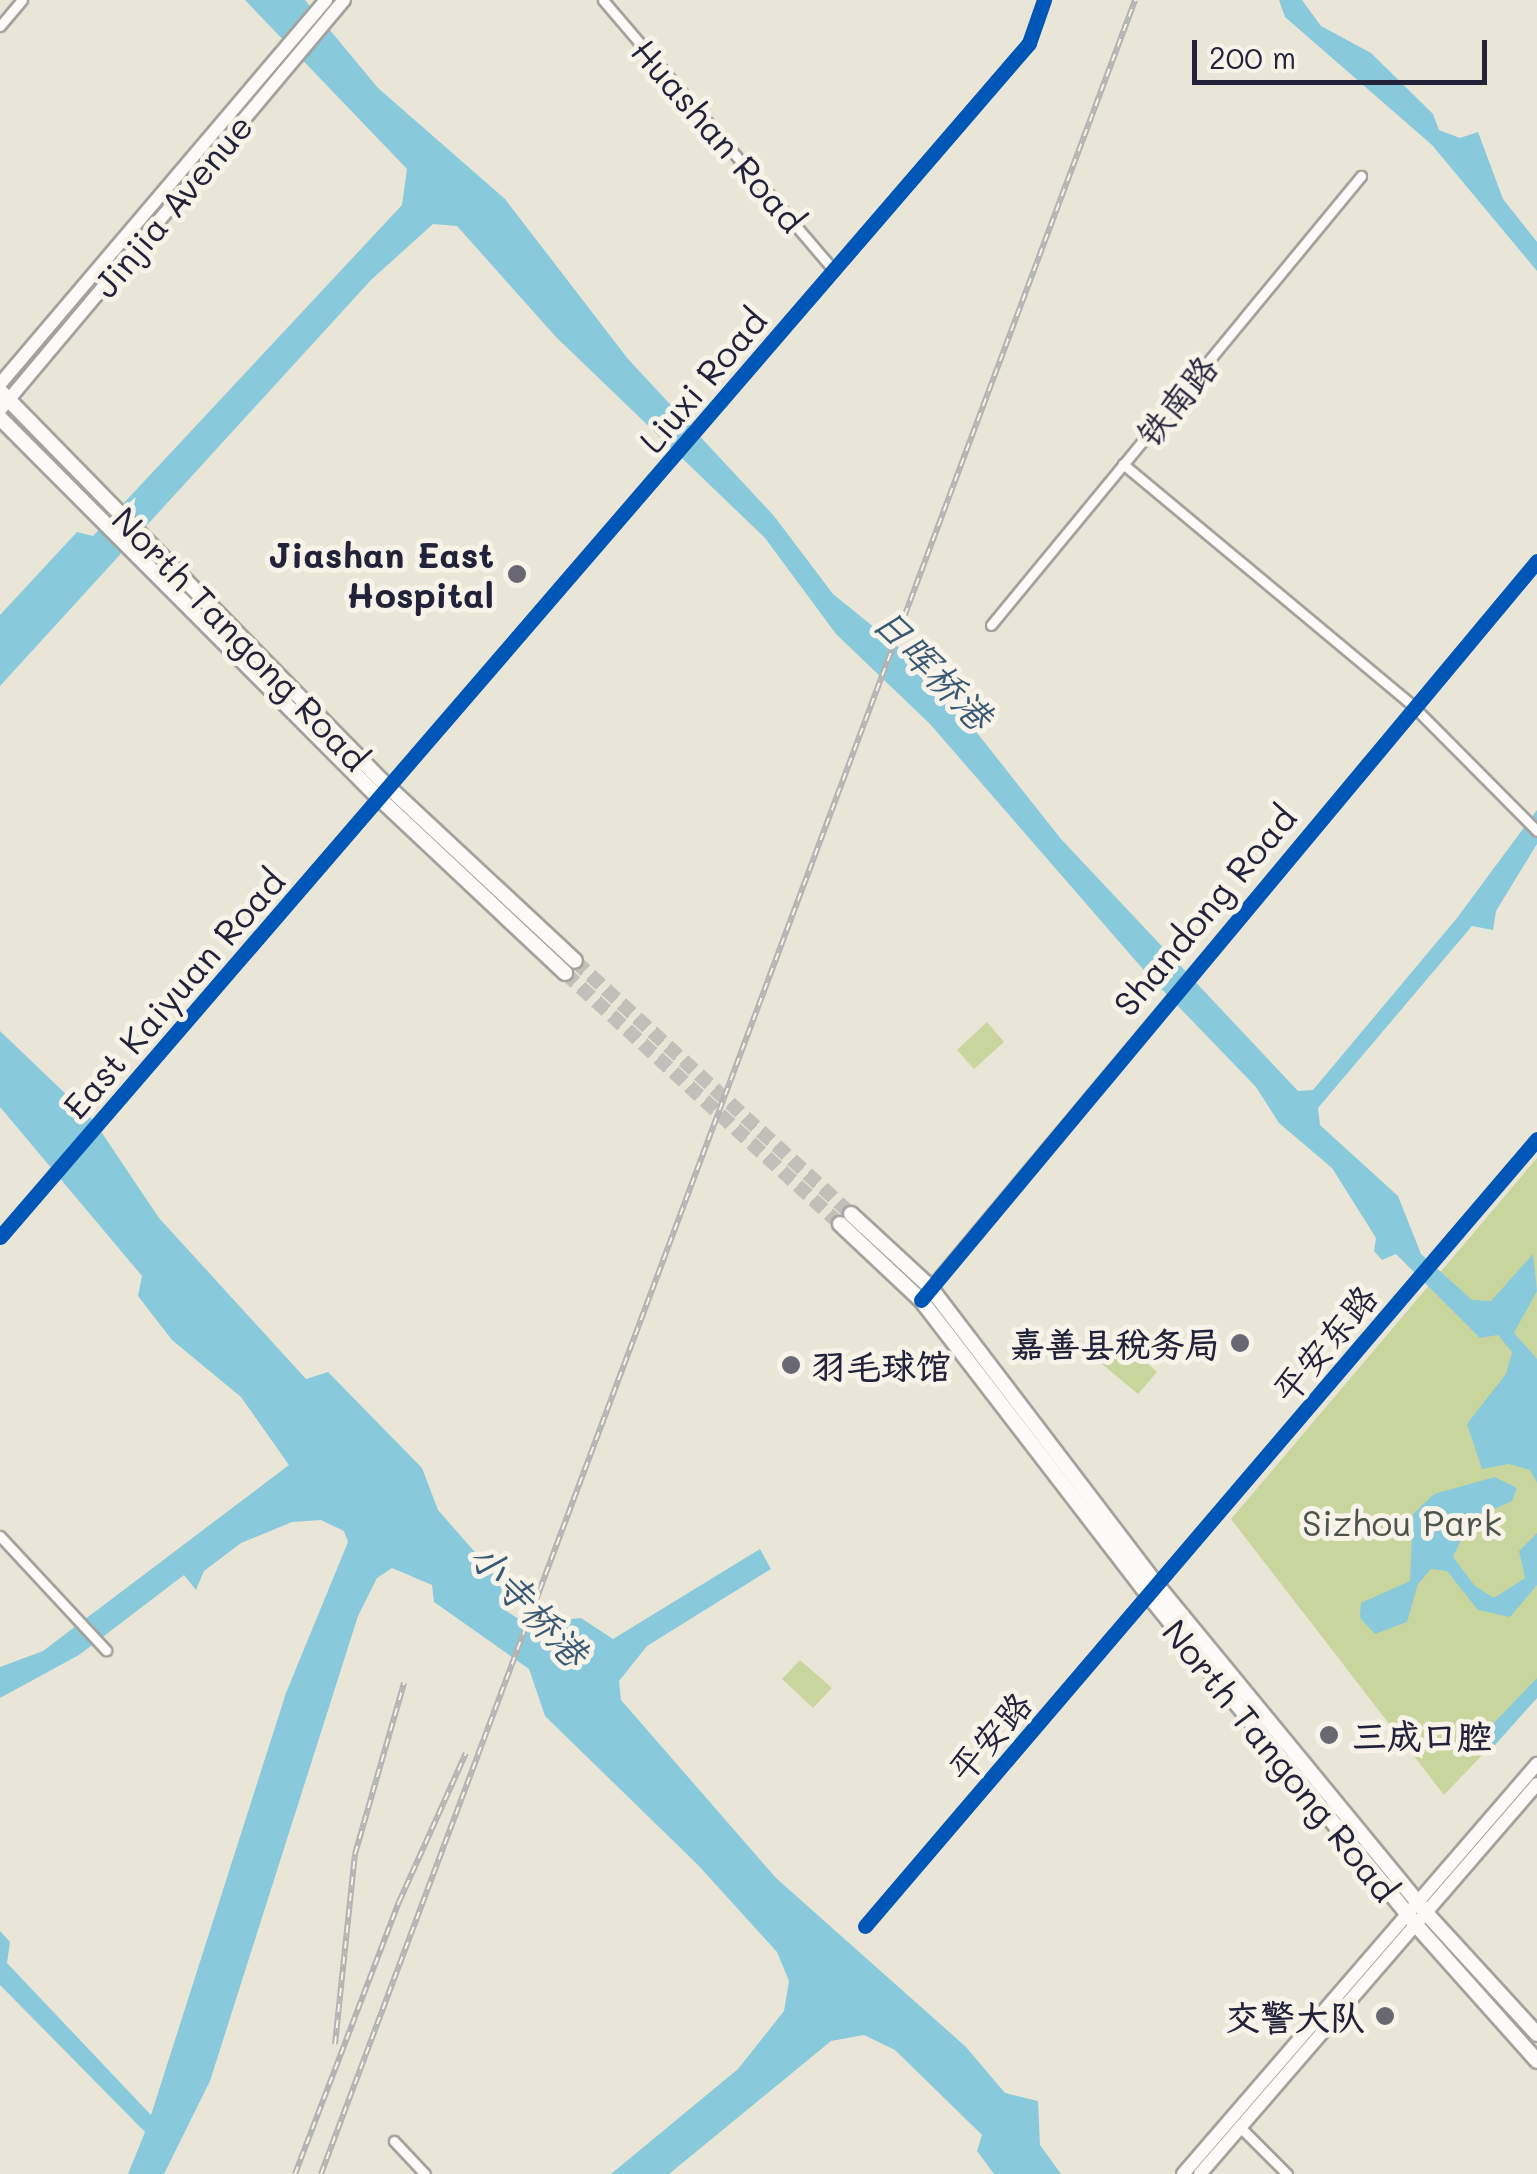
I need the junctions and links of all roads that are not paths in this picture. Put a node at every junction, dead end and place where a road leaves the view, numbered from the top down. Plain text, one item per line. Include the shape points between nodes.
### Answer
1 (22, 0) edge
2 (344, 0) edge
3 (603, 0) edge
4 (1044, 0) edge
5 (328, 5) edge
6 (0, 26) edge
7 (1361, 176) dead end
8 (834, 270) junction
9 (2, 396) edge
10 (0, 418) edge
11 (1123, 464) junction
12 (1537, 560) edge
13 (991, 625) dead end
14 (1413, 706) junction
15 (385, 794) junction
16 (1537, 830) edge
17 (570, 967) tunnel mouth
18 (1537, 1138) edge
19 (846, 1219) tunnel mouth
20 (0, 1236) edge
21 (925, 1294) junction
22 (0, 1536) edge
23 (1153, 1591) junction
24 (106, 1650) dead end
25 (1537, 1764) edge
26 (1537, 1784) edge
27 (1417, 1914) junction
28 (865, 1926) dead end
29 (1537, 2034) edge
30 (1537, 2061) edge
31 (1236, 2123) junction
32 (394, 2141) dead end
33 (425, 2174) edge
34 (1183, 2174) edge
35 (1200, 2174) edge
36 (1287, 2174) edge

1 - 6 street
2 - 5 street, Jinjia Avenue
3 - 8 street, Huashan Road
4 - 8 street, Liuxi Road via 1029,43
5 - 9 street, Jinjia Avenue
7 - 11 street, 铁南路
8 - 15 street, Liuxi Road
9 - 15 main road, North Tangong Road
10 - 15 main road, North Tangong Road
11 - 13 street, 铁南路
11 - 14 street
12 - 14 street, Shandong Road
14 - 16 street
14 - 21 street, Shandong Road
15 - 17 main road, North Tangong Road
15 - 20 street, East Kaiyuan Road
18 - 23 street, 平安东路
19 - 21 main road, North Tangong Road
21 - 23 main road, North Tangong Road
22 - 24 street
23 - 27 main road, North Tangong Road
23 - 28 street, 平安路
25 - 27 street
26 - 27 street
27 - 29 main road, North Tangong Road
27 - 30 main road, North Tangong Road
27 - 31 street
31 - 34 street
31 - 35 street
31 - 36 street
32 - 33 street

